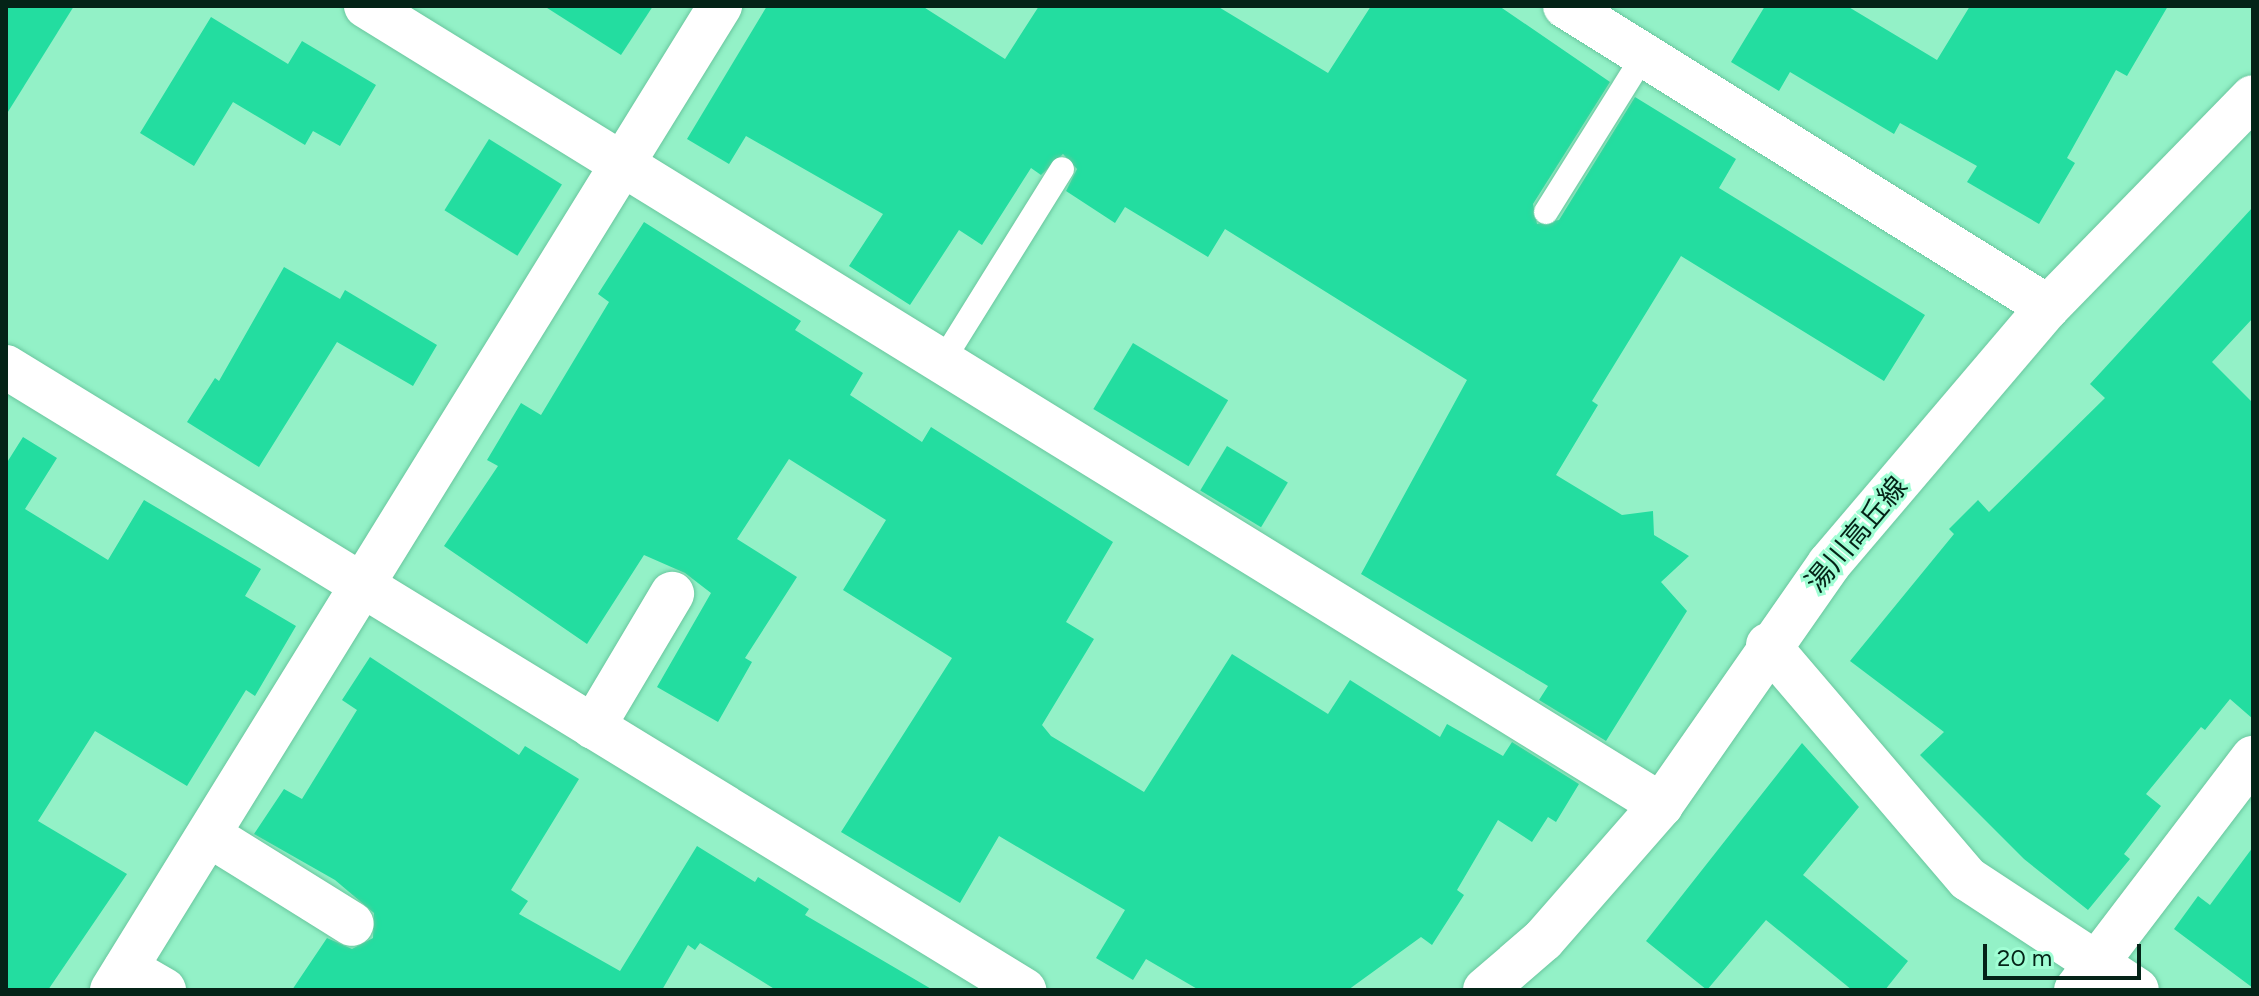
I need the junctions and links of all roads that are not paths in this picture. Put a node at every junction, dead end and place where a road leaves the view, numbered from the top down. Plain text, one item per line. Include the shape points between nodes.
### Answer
1 (366, 6) edge
2 (720, 6) edge
3 (1565, 6) edge
4 (1644, 55) junction
5 (2253, 97) edge
6 (621, 164) junction
7 (1062, 169) dead end
8 (1546, 212) dead end
9 (2048, 307) junction
10 (942, 362) junction
11 (6, 367) edge
12 (363, 587) junction
13 (672, 594) dead end
14 (1768, 645) junction
15 (593, 727) junction
16 (2253, 758) edge
17 (1661, 805) junction
18 (209, 835) junction
19 (352, 924) dead end
20 (2087, 975) edge
21 (119, 979) edge
22 (164, 990) edge
23 (1024, 990) edge
24 (1485, 990) edge
25 (2137, 990) edge

1 - 6 street
2 - 6 street
3 - 4 street
4 - 8 lane
4 - 9 street
5 - 9 street, 湯川高丘線
6 - 10 street
6 - 12 street
7 - 10 lane
9 - 14 street, 湯川高丘線 via 1829,564
10 - 17 street
11 - 12 street
12 - 15 street
12 - 18 street
13 - 15 street
14 - 17 street, 湯川高丘線
14 - 20 street via 1968,879
15 - 23 street
16 - 20 street
17 - 24 street, 湯川高丘線 via 1543,940
18 - 19 street
18 - 21 street
20 - 25 street
21 - 22 street

